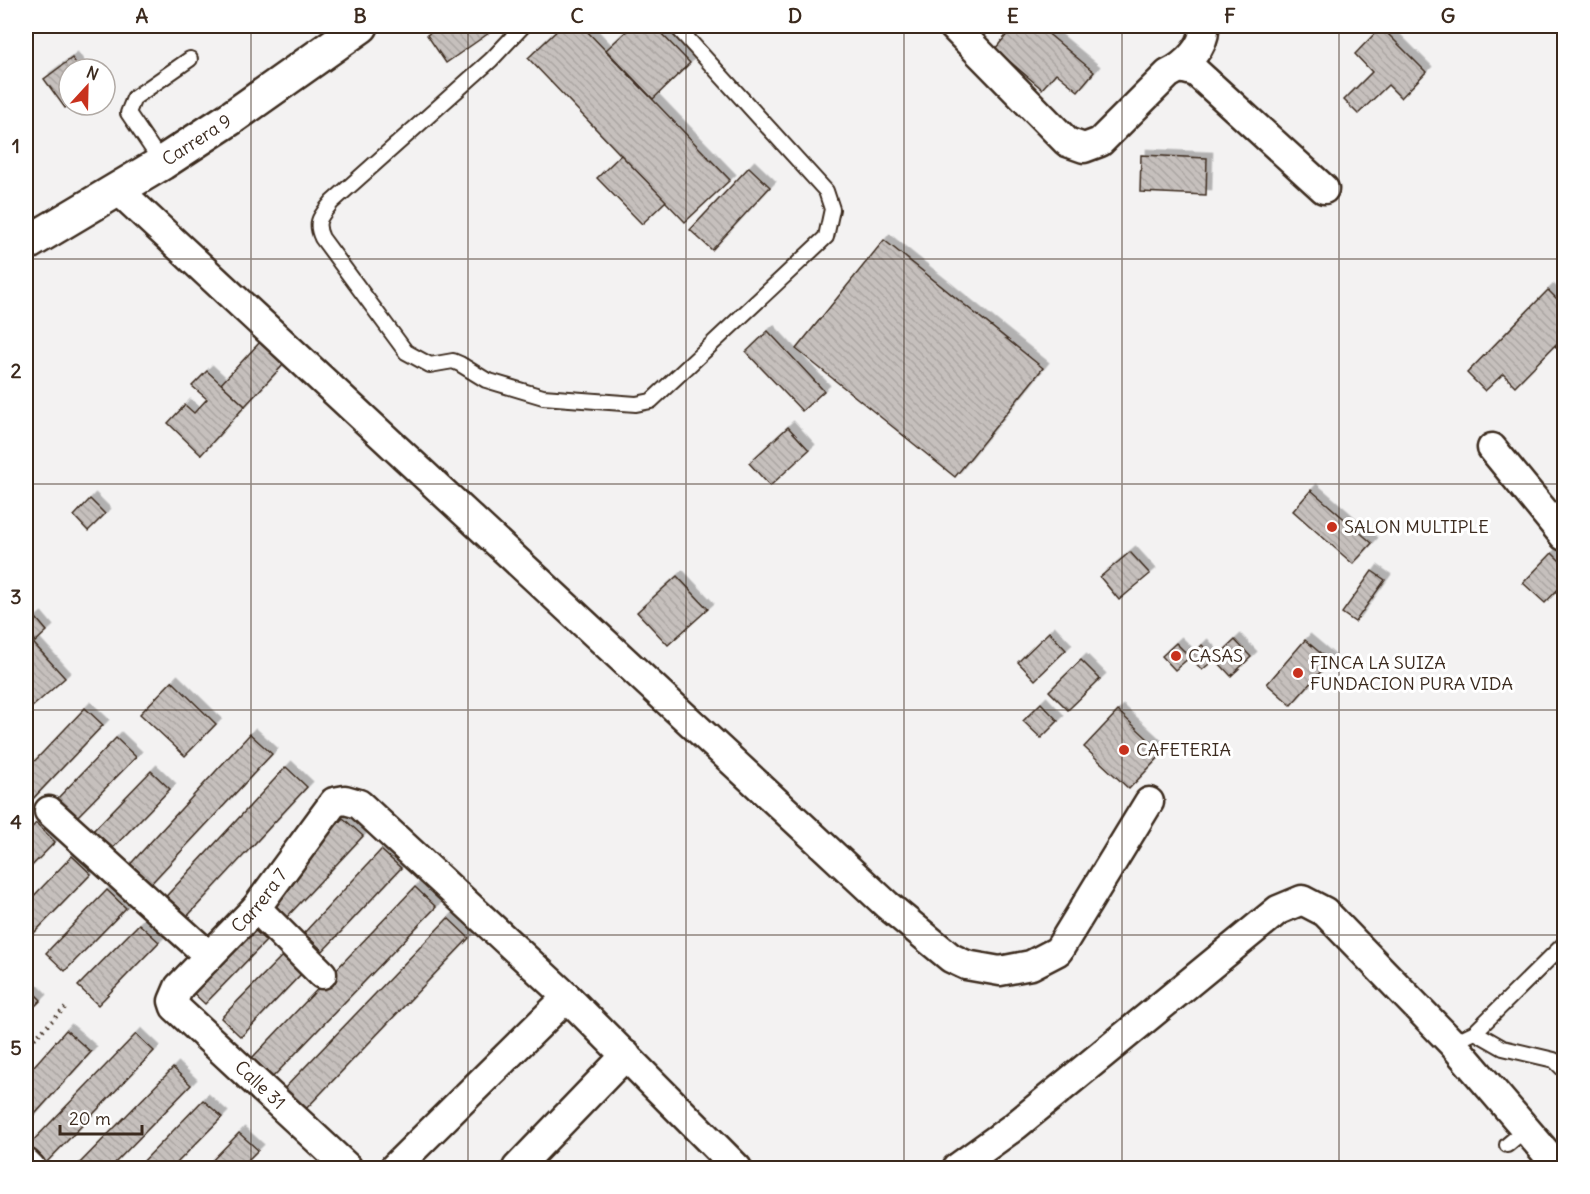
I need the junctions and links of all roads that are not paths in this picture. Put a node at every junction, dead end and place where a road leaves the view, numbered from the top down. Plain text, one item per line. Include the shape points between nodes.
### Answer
1 (361, 26) edge
2 (523, 26) edge
3 (676, 26) edge
4 (952, 26) edge
5 (1204, 26) edge
6 (190, 59) dead end
7 (1181, 68) junction
8 (162, 163) junction
9 (117, 189) junction
10 (1324, 189) dead end
11 (26, 244) edge
12 (1492, 448) dead end
13 (1564, 536) edge
14 (1149, 802) dead end
15 (49, 811) dead end
16 (256, 908) junction
17 (1564, 944) edge
18 (209, 956) junction
19 (322, 975) dead end
20 (567, 997) junction
21 (173, 1001) joint
22 (1463, 1037) junction
23 (626, 1055) junction
24 (1564, 1070) edge
25 (1554, 1162) dead end
26 (26, 1164) edge
27 (31, 1168) edge
28 (348, 1168) edge
29 (394, 1168) edge
30 (517, 1168) edge
31 (737, 1168) edge
32 (957, 1168) edge

1 - 8 main road, Carrera 9
2 - 3 lane via 491,60 332,202 318,219 317,227 406,352 430,365 460,363 486,380 543,397 636,404 651,400 825,237 832,209 826,191
4 - 7 street via 1067,142 1084,148 1100,142 1168,74
5 - 7 street via 1200,44
6 - 8 lane via 134,98 128,113
7 - 10 street via 1196,72
8 - 9 main road, Carrera 9
9 - 11 main road, Carrera 9
9 - 14 street via 879,897 951,958 966,965 1000,970 1031,965 1058,951
12 - 13 street
15 - 18 street
16 - 18 street, Carrera 7
16 - 19 street
16 - 20 street, Carrera 7 via 334,802 360,804
17 - 22 lane
18 - 21 street, Carrera 7 via 179,987
20 - 23 street
20 - 29 street
21 - 28 street, Calle 31
22 - 24 lane via 1554,1060
22 - 25 street via 1516,1137
22 - 32 street via 1325,912 1302,900 1278,910
23 - 30 street
23 - 31 street
26 - 27 street

